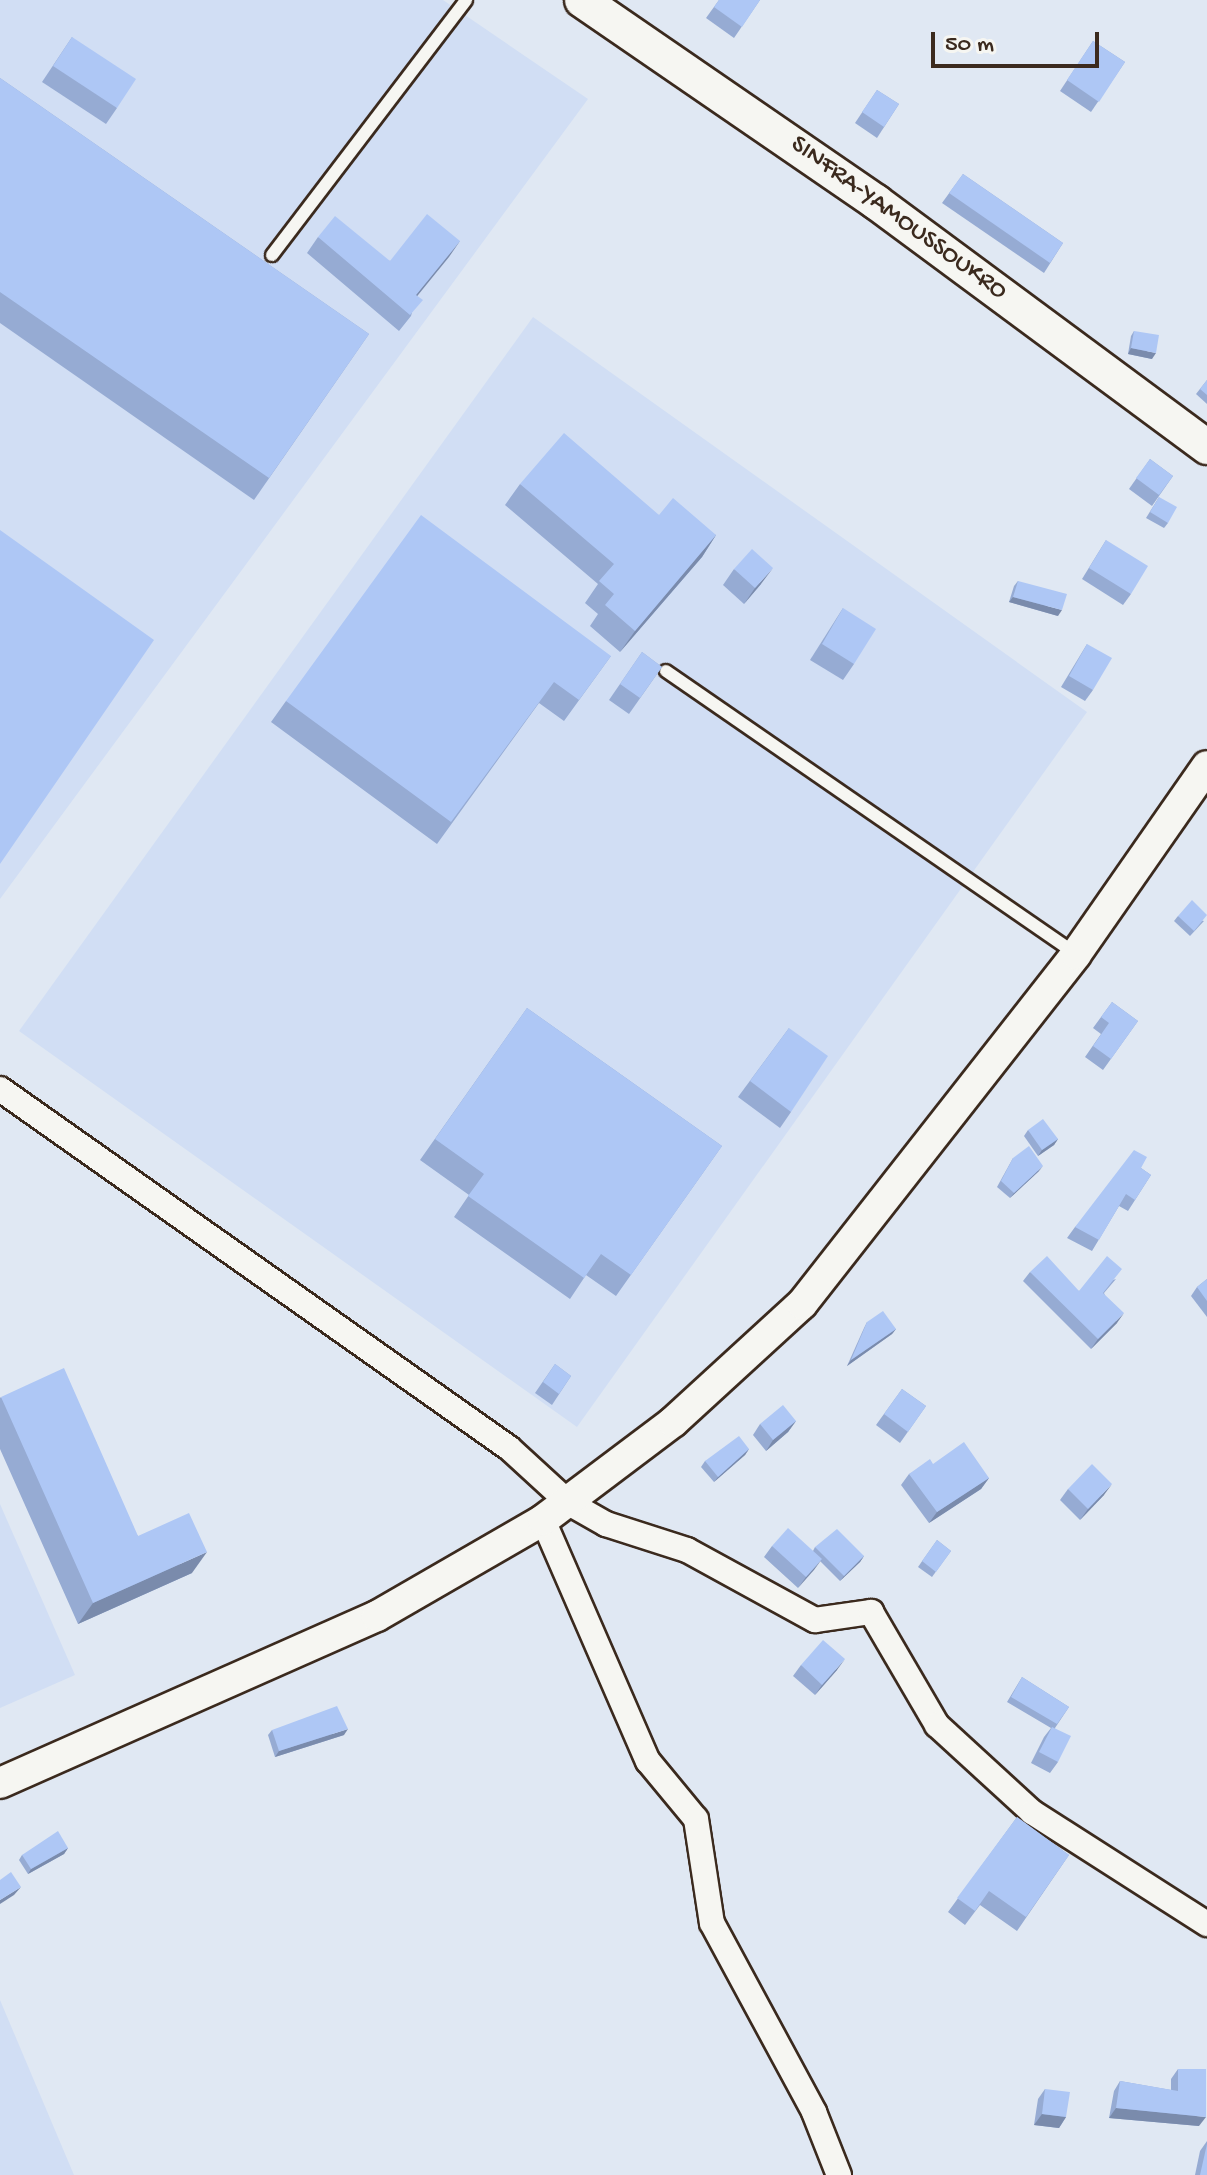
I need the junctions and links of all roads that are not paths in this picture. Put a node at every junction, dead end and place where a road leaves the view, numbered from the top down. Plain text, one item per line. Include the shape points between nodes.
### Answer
1 (466, 0) edge
2 (582, 0) edge
3 (272, 255) dead end
4 (1207, 447) edge
5 (666, 671) dead end
6 (1207, 766) edge
7 (1076, 954) junction
8 (0, 1089) edge
9 (569, 1503) junction
10 (543, 1520) junction
11 (0, 1783) edge
12 (1207, 1924) edge
13 (839, 2175) edge

1 - 3 lane
2 - 4 main road, SINFRA-YAMOUSSOUKRO via 876,202
5 - 7 lane
6 - 7 street
7 - 9 street via 802,1304 673,1422
8 - 9 street via 509,1448
9 - 10 street
9 - 12 street via 606,1524 687,1550 815,1620 871,1612 937,1725 1032,1812
10 - 11 street via 377,1616
10 - 13 street via 648,1761 696,1819 712,1923 814,2112

